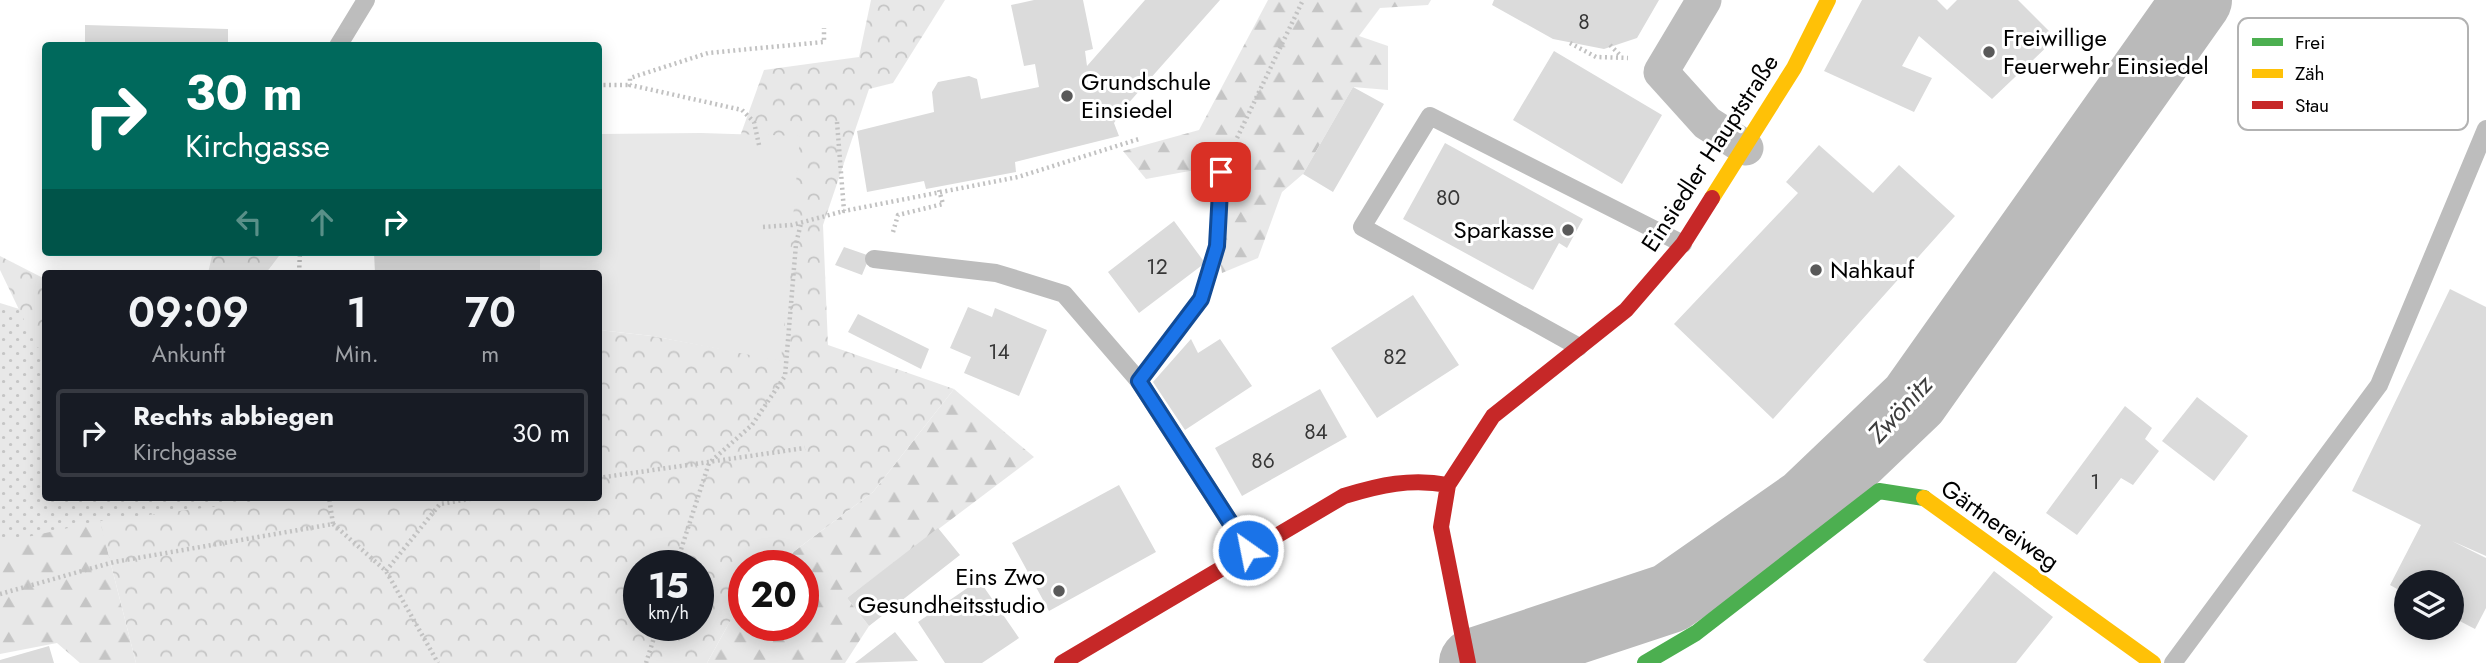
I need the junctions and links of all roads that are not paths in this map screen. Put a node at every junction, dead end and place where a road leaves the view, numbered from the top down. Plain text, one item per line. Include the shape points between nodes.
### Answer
1 (366, 0) edge
2 (1704, 0) edge
3 (1828, 0) edge
4 (340, 42) edge
5 (2486, 129) edge
6 (1746, 148) junction
7 (1221, 172) road end
8 (1683, 244) junction
9 (879, 259) road end
10 (1579, 348) junction
11 (1139, 381) junction
12 (1448, 485) junction
13 (1248, 550) junction
14 (1062, 663) edge
15 (1468, 663) edge
16 (1645, 663) edge
17 (2153, 663) edge
18 (2173, 663) edge

1 - 4 lane
2 - 6 street via 1661,72 1707,123
3 - 6 street, Einsiedler Hauptstraße
5 - 18 lane via 2379,385
6 - 8 street, Einsiedler Hauptstraße
7 - 11 street via 1217,246 1201,299
8 - 10 street, Einsiedler Hauptstraße via 1626,310
8 - 10 lane via 1430,116 1362,227
9 - 11 lane via 996,273 1064,295
10 - 12 street, Einsiedler Hauptstraße via 1493,416
11 - 13 lane
12 - 13 street via 1420,479 1344,496
12 - 15 street via 1441,527
13 - 14 street
16 - 17 street, Gärtnereiweg via 1696,633 1879,491 1929,499

